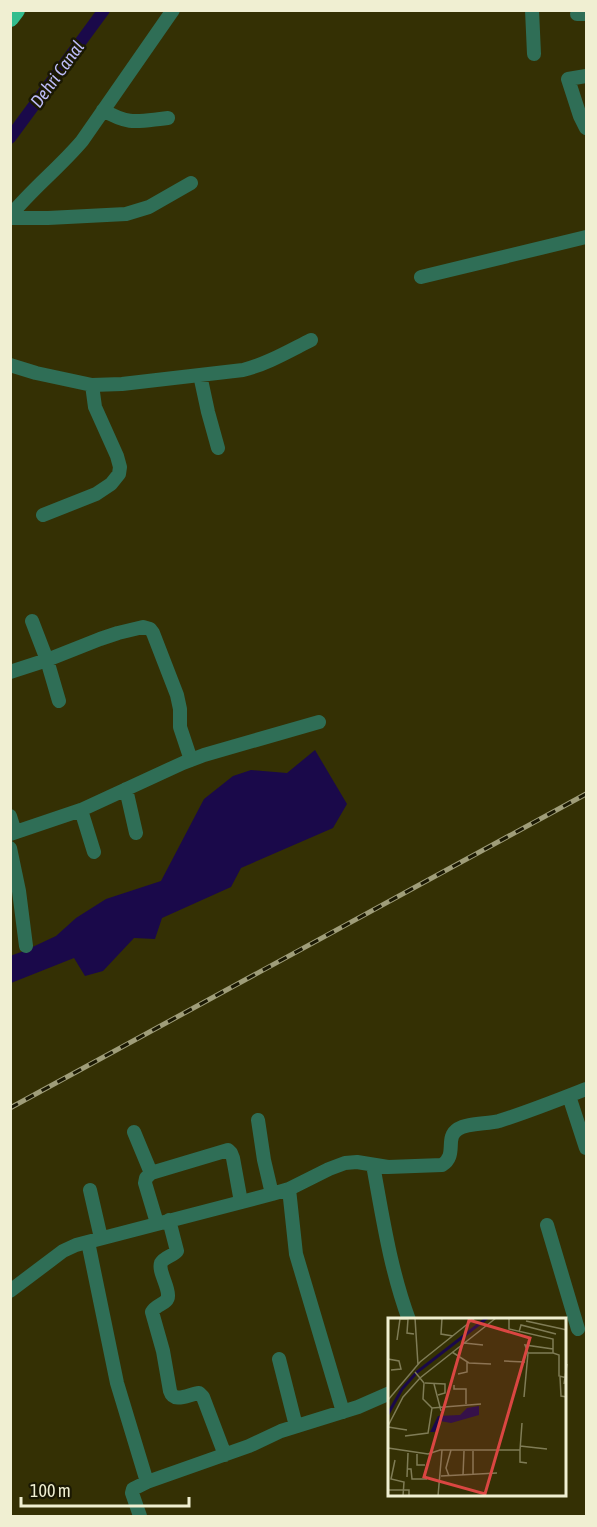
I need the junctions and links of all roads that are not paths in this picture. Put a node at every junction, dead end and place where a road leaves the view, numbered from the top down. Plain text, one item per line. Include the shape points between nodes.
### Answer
1 (16, 10) edge
2 (173, 10) edge
3 (532, 10) edge
4 (10, 18) edge
5 (534, 54) dead end
6 (586, 76) edge
7 (103, 110) junction
8 (168, 118) dead end
9 (586, 128) edge
10 (191, 183) dead end
11 (10, 217) edge
12 (586, 237) edge
13 (421, 276) dead end
14 (311, 340) dead end
15 (10, 365) edge
16 (200, 375) junction
17 (92, 385) junction
18 (218, 448) dead end
19 (43, 514) dead end
20 (32, 621) dead end
21 (47, 660) junction
22 (10, 672) edge
23 (59, 701) dead end
24 (319, 722) dead end
25 (191, 760) junction
26 (126, 789) junction
27 (81, 810) junction
28 (10, 816) edge
29 (13, 833) edge
30 (136, 833) dead end
31 (10, 848) edge
32 (94, 852) dead end
33 (26, 946) dead end
34 (586, 1089) edge
35 (568, 1096) junction
36 (258, 1120) dead end
37 (134, 1132) dead end
38 (586, 1148) edge
39 (373, 1165) junction
40 (151, 1173) junction
41 (289, 1189) junction
42 (90, 1190) dead end
43 (272, 1194) junction
44 (242, 1202) junction
45 (163, 1222) junction
46 (547, 1225) dead end
47 (94, 1240) junction
48 (10, 1291) edge
49 (408, 1318) edge
50 (577, 1329) edge
51 (279, 1359) dead end
52 (388, 1394) edge
53 (343, 1412) junction
54 (296, 1426) junction
55 (225, 1455) junction
56 (147, 1482) junction
57 (140, 1516) edge

1 - 4 highway
2 - 7 street
3 - 5 street
6 - 9 street via 568,79
7 - 8 street via 131,122
7 - 11 street via 71,154
10 - 11 street via 149,207 126,214
12 - 13 street
14 - 16 street via 256,367
15 - 17 street
16 - 17 street
16 - 18 street
17 - 19 street via 95,407 117,456 119,474 96,494
20 - 21 street
21 - 22 street
21 - 23 street
21 - 25 street via 118,633 150,629 177,694 180,727
24 - 25 street
25 - 26 street
26 - 27 street
26 - 30 street
27 - 29 street
27 - 32 street
28 - 29 street
31 - 33 street
34 - 35 street
35 - 38 street
35 - 39 street via 492,1123 462,1126 455,1130 450,1158 442,1164
36 - 43 street
37 - 40 street
39 - 41 street via 345,1163
39 - 49 street via 390,1261
40 - 44 street via 228,1150
40 - 45 street via 145,1183
41 - 43 street
41 - 53 street via 296,1254
42 - 47 street
43 - 44 street
44 - 45 street
45 - 47 street
45 - 55 street via 177,1251 165,1258 161,1267 168,1299 152,1312 172,1396 202,1396
46 - 50 street
47 - 48 street via 63,1251
47 - 56 street via 117,1383
51 - 54 street
52 - 53 street
53 - 54 street
54 - 55 street
55 - 56 street
56 - 57 street via 132,1493

